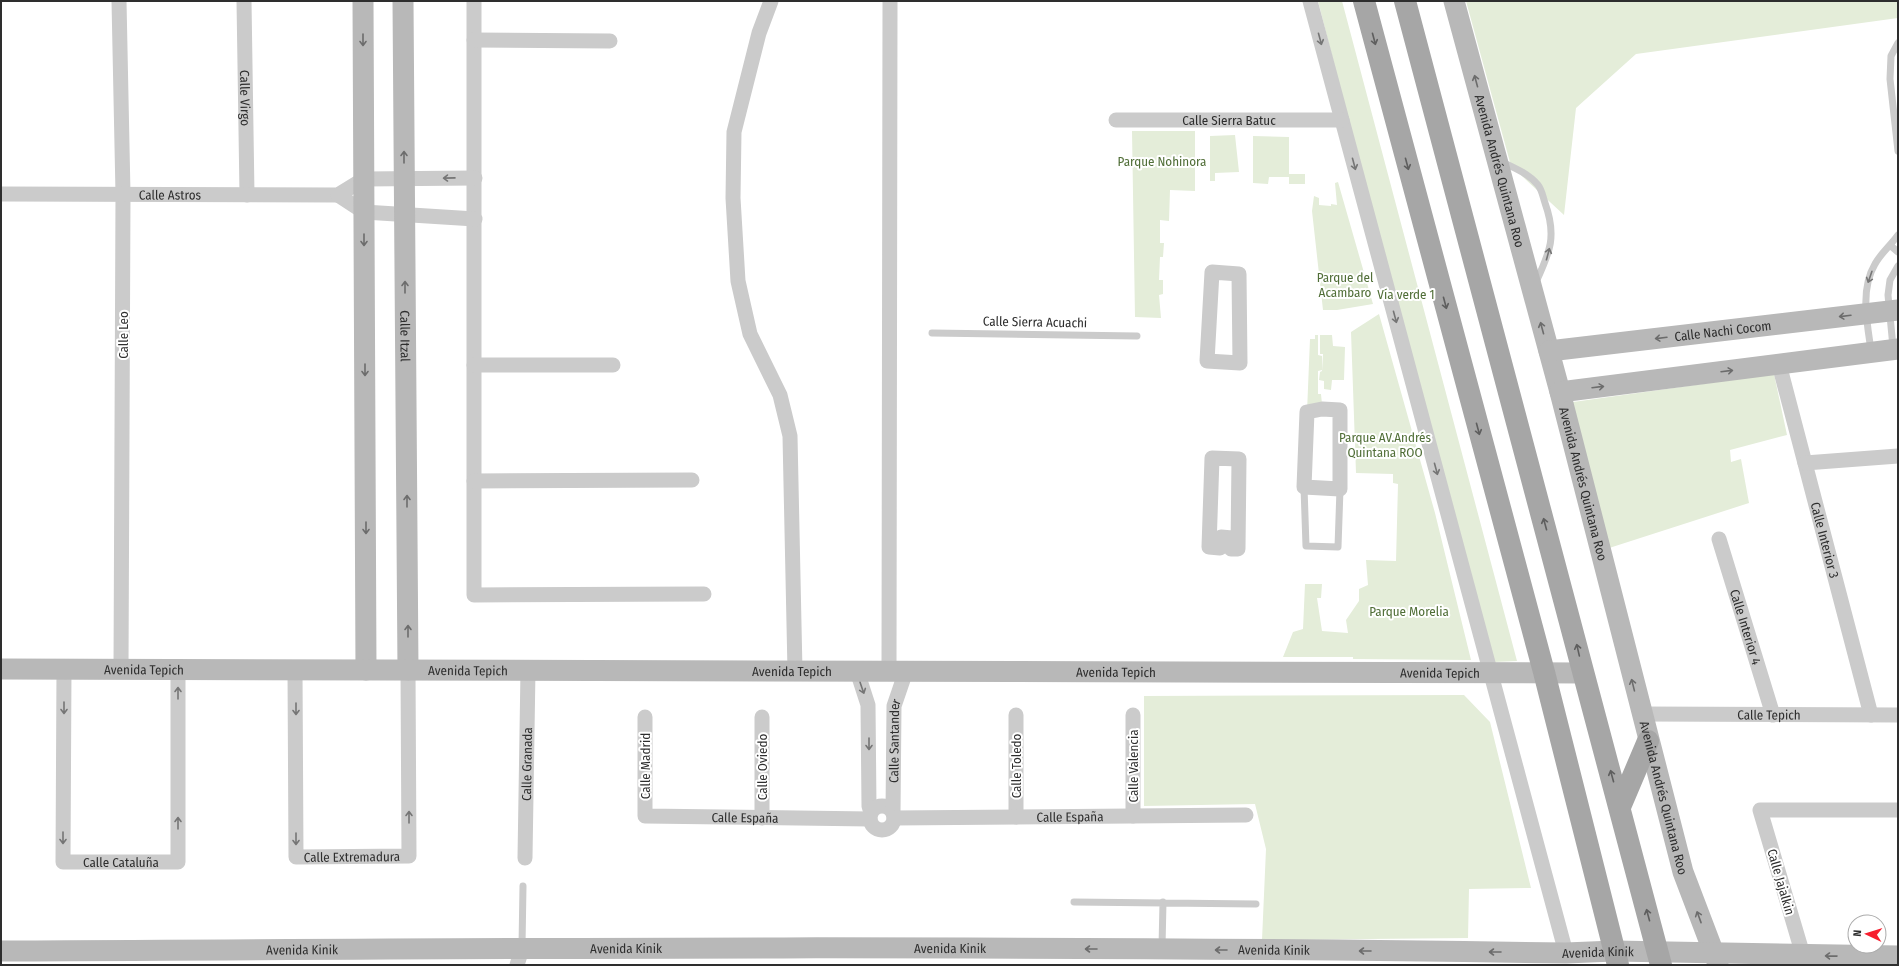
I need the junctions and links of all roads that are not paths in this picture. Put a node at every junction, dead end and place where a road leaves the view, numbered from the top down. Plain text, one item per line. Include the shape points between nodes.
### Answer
1 (119, 1) edge
2 (244, 1) edge
3 (363, 1) edge
4 (403, 1) edge
5 (474, 1) edge
6 (771, 1) edge
7 (890, 1) edge
8 (1310, 1) edge
9 (1364, 1) edge
10 (1454, 1) edge
11 (1409, 6) edge
12 (474, 40) junction
13 (610, 40) dead end
14 (1897, 49) edge
15 (1116, 120) dead end
16 (1342, 120) junction
17 (1898, 151) edge
18 (1497, 160) junction
19 (475, 178) junction
20 (404, 179) junction
21 (364, 180) junction
22 (1, 194) edge
23 (123, 194) junction
24 (247, 194) junction
25 (338, 195) junction
26 (364, 212) junction
27 (404, 214) junction
28 (474, 219) junction
29 (1898, 235) edge
30 (1891, 246) junction
31 (1898, 252) edge
32 (1898, 266) edge
33 (1532, 290) junction
34 (1894, 310) edge
35 (1866, 314) junction
36 (932, 333) dead end
37 (1137, 336) dead end
38 (1896, 350) edge
39 (1548, 351) junction
40 (1871, 353) junction
41 (1207, 362) joint
42 (1779, 364) junction
43 (474, 365) junction
44 (613, 365) dead end
45 (1560, 392) junction
46 (1898, 456) edge
47 (1805, 463) junction
48 (692, 480) dead end
49 (474, 481) junction
50 (1304, 487) junction
51 (1340, 489) junction
52 (1719, 539) dead end
53 (1220, 548) joint
54 (704, 594) dead end
55 (1, 669) edge
56 (64, 669) junction
57 (121, 669) junction
58 (178, 669) junction
59 (295, 670) junction
60 (366, 670) junction
61 (408, 670) junction
62 (528, 670) junction
63 (795, 671) junction
64 (857, 671) junction
65 (897, 671) junction
66 (1490, 672) junction
67 (1544, 672) junction
68 (1583, 673) junction
69 (1016, 714) dead end
70 (1641, 714) junction
71 (1133, 715) dead end
72 (1773, 715) junction
73 (1871, 715) junction
74 (1898, 715) edge
75 (645, 717) dead end
76 (762, 717) dead end
77 (1648, 741) junction
78 (869, 793) junction
79 (894, 794) junction
80 (1620, 807) junction
81 (1898, 810) edge
82 (1246, 815) dead end
83 (645, 816) joint
84 (870, 816) junction
85 (893, 816) junction
86 (1134, 816) junction
87 (1016, 817) junction
88 (762, 818) junction
89 (525, 858) dead end
90 (523, 886) dead end
91 (1074, 902) dead end
92 (1163, 902) junction
93 (1256, 904) dead end
94 (1162, 950) junction
95 (1, 951) edge
96 (1803, 955) junction
97 (1898, 956) edge
98 (520, 957) edge
99 (711, 957) edge
100 (1188, 957) edge
101 (1616, 958) edge
102 (1534, 959) edge
103 (1568, 959) edge
104 (1659, 959) edge
105 (1716, 959) edge

1 - 23 street, Calle Leo
2 - 24 street, Calle Virgo
3 -> 21 street
20 -> 4 street, Calle Itzal
5 - 12 street
6 - 63 street via 758,33 734,132 733,198 738,281 750,334 780,395 790,436
7 - 65 street, Calle Santander
8 -> 16 street
9 -> 67 main road
18 -> 10 street, Avenida Andrés Quintana Roo
68 -> 11 main road
12 - 13 street
12 - 19 street
14 - 17 lane via 1891,56 1890,79
15 - 16 street, Calle Sierra Batuc
16 -> 66 street
18 - 33 street, Avenida Andrés Quintana Roo
33 -> 18 lane via 1546,261 1551,242 1551,220 1539,186 1521,171
19 -> 20 street
19 - 28 street
20 - 21 street
20 - 27 street, Calle Itzal
21 - 25 street
21 - 26 street
22 - 23 street, Calle Astros
23 - 24 street, Calle Astros
23 - 57 street, Calle Leo
24 - 25 street, Calle Astros
25 - 26 street
26 - 27 street
26 -> 60 street
27 - 28 street
61 -> 27 street, Calle Itzal
28 - 43 street
29 - 30 lane
30 - 31 lane
30 -> 35 lane via 1875,264 1868,281
32 - 34 lane via 1890,280
39 -> 33 street, Avenida Andrés Quintana Roo
34 - 35 street, Calle Nachi Cocom
34 - 38 lane
35 -> 39 street, Calle Nachi Cocom
35 - 40 lane
36 - 37 lane, Calle Sierra Acuachi
38 - 40 street
39 - 45 street, Avenida Andrés Quintana Roo
40 - 42 street
41 - 41 street via 1212,272 1240,274 1240,363
45 -> 42 street
42 - 47 street, Calle Interior 3
43 - 44 street
43 - 49 street
70 -> 45 street, Avenida Andrés Quintana Roo
46 - 47 street
47 - 73 street, Calle Interior 3
48 - 49 street
49 - 54 street via 474,595
50 - 51 lane
50 - 51 lane via 1306,546 1338,547
50 - 51 street via 1307,412 1322,409 1340,410
52 - 72 street, Calle Interior 4
53 - 53 street via 1209,547 1212,458 1239,459 1238,549 1231,549 1232,538 1221,537
55 - 56 street, Avenida Tepich
56 - 57 street, Avenida Tepich
56 -> 58 street, Calle Cataluña via 63,862 178,862
57 - 58 street, Avenida Tepich
58 - 59 street, Avenida Tepich
59 - 60 street, Avenida Tepich
59 -> 61 street, Calle Extremadura via 296,857 409,856
60 - 61 street, Avenida Tepich
61 - 62 street, Avenida Tepich
62 - 63 street, Avenida Tepich
62 - 89 street, Calle Granada
63 - 64 street, Avenida Tepich
64 - 65 street, Avenida Tepich
64 -> 78 street, Calle Santander via 868,706
65 - 66 street, Avenida Tepich
65 - 79 street, Calle Santander via 894,706
66 - 67 street, Avenida Tepich
66 - 103 street
67 - 68 street, Avenida Tepich
67 - 101 main road
80 -> 68 main road
69 - 87 street, Calle Toledo
70 - 72 street, Calle Tepich
70 - 77 street, Avenida Andrés Quintana Roo
71 - 86 street, Calle Valencia
72 - 73 street, Calle Tepich
73 - 74 street, Calle Tepich
75 - 83 street, Calle Madrid
76 - 88 street, Calle Oviedo
77 - 80 main road
105 -> 77 street, Avenida Andrés Quintana Roo via 1683,872
78 - 79 street
78 - 84 street, Calle Santander
79 - 85 street, Calle Santander
104 -> 80 main road
81 - 96 street, Calle Jajalkin via 1760,810
82 - 86 street, Calle España
83 - 88 street, Calle España
84 - 85 street via 872,826 884,830 891,826
84 - 88 street, Calle España
85 - 87 street, Calle España
86 - 87 street, Calle España
90 - 98 lane
91 - 92 lane
92 - 93 lane
92 - 94 lane
94 -> 99 street, Avenida Kinik
94 - 100 street, Avenida Kinik
95 - 98 street, Avenida Kinik
97 -> 96 street, Avenida Kinik
96 - 105 street, Avenida Kinik
98 - 99 street, Avenida Kinik
102 -> 100 street, Avenida Kinik
101 - 103 street, Avenida Kinik
101 - 104 street, Avenida Kinik
102 - 103 street, Avenida Kinik
104 - 105 street, Avenida Kinik

